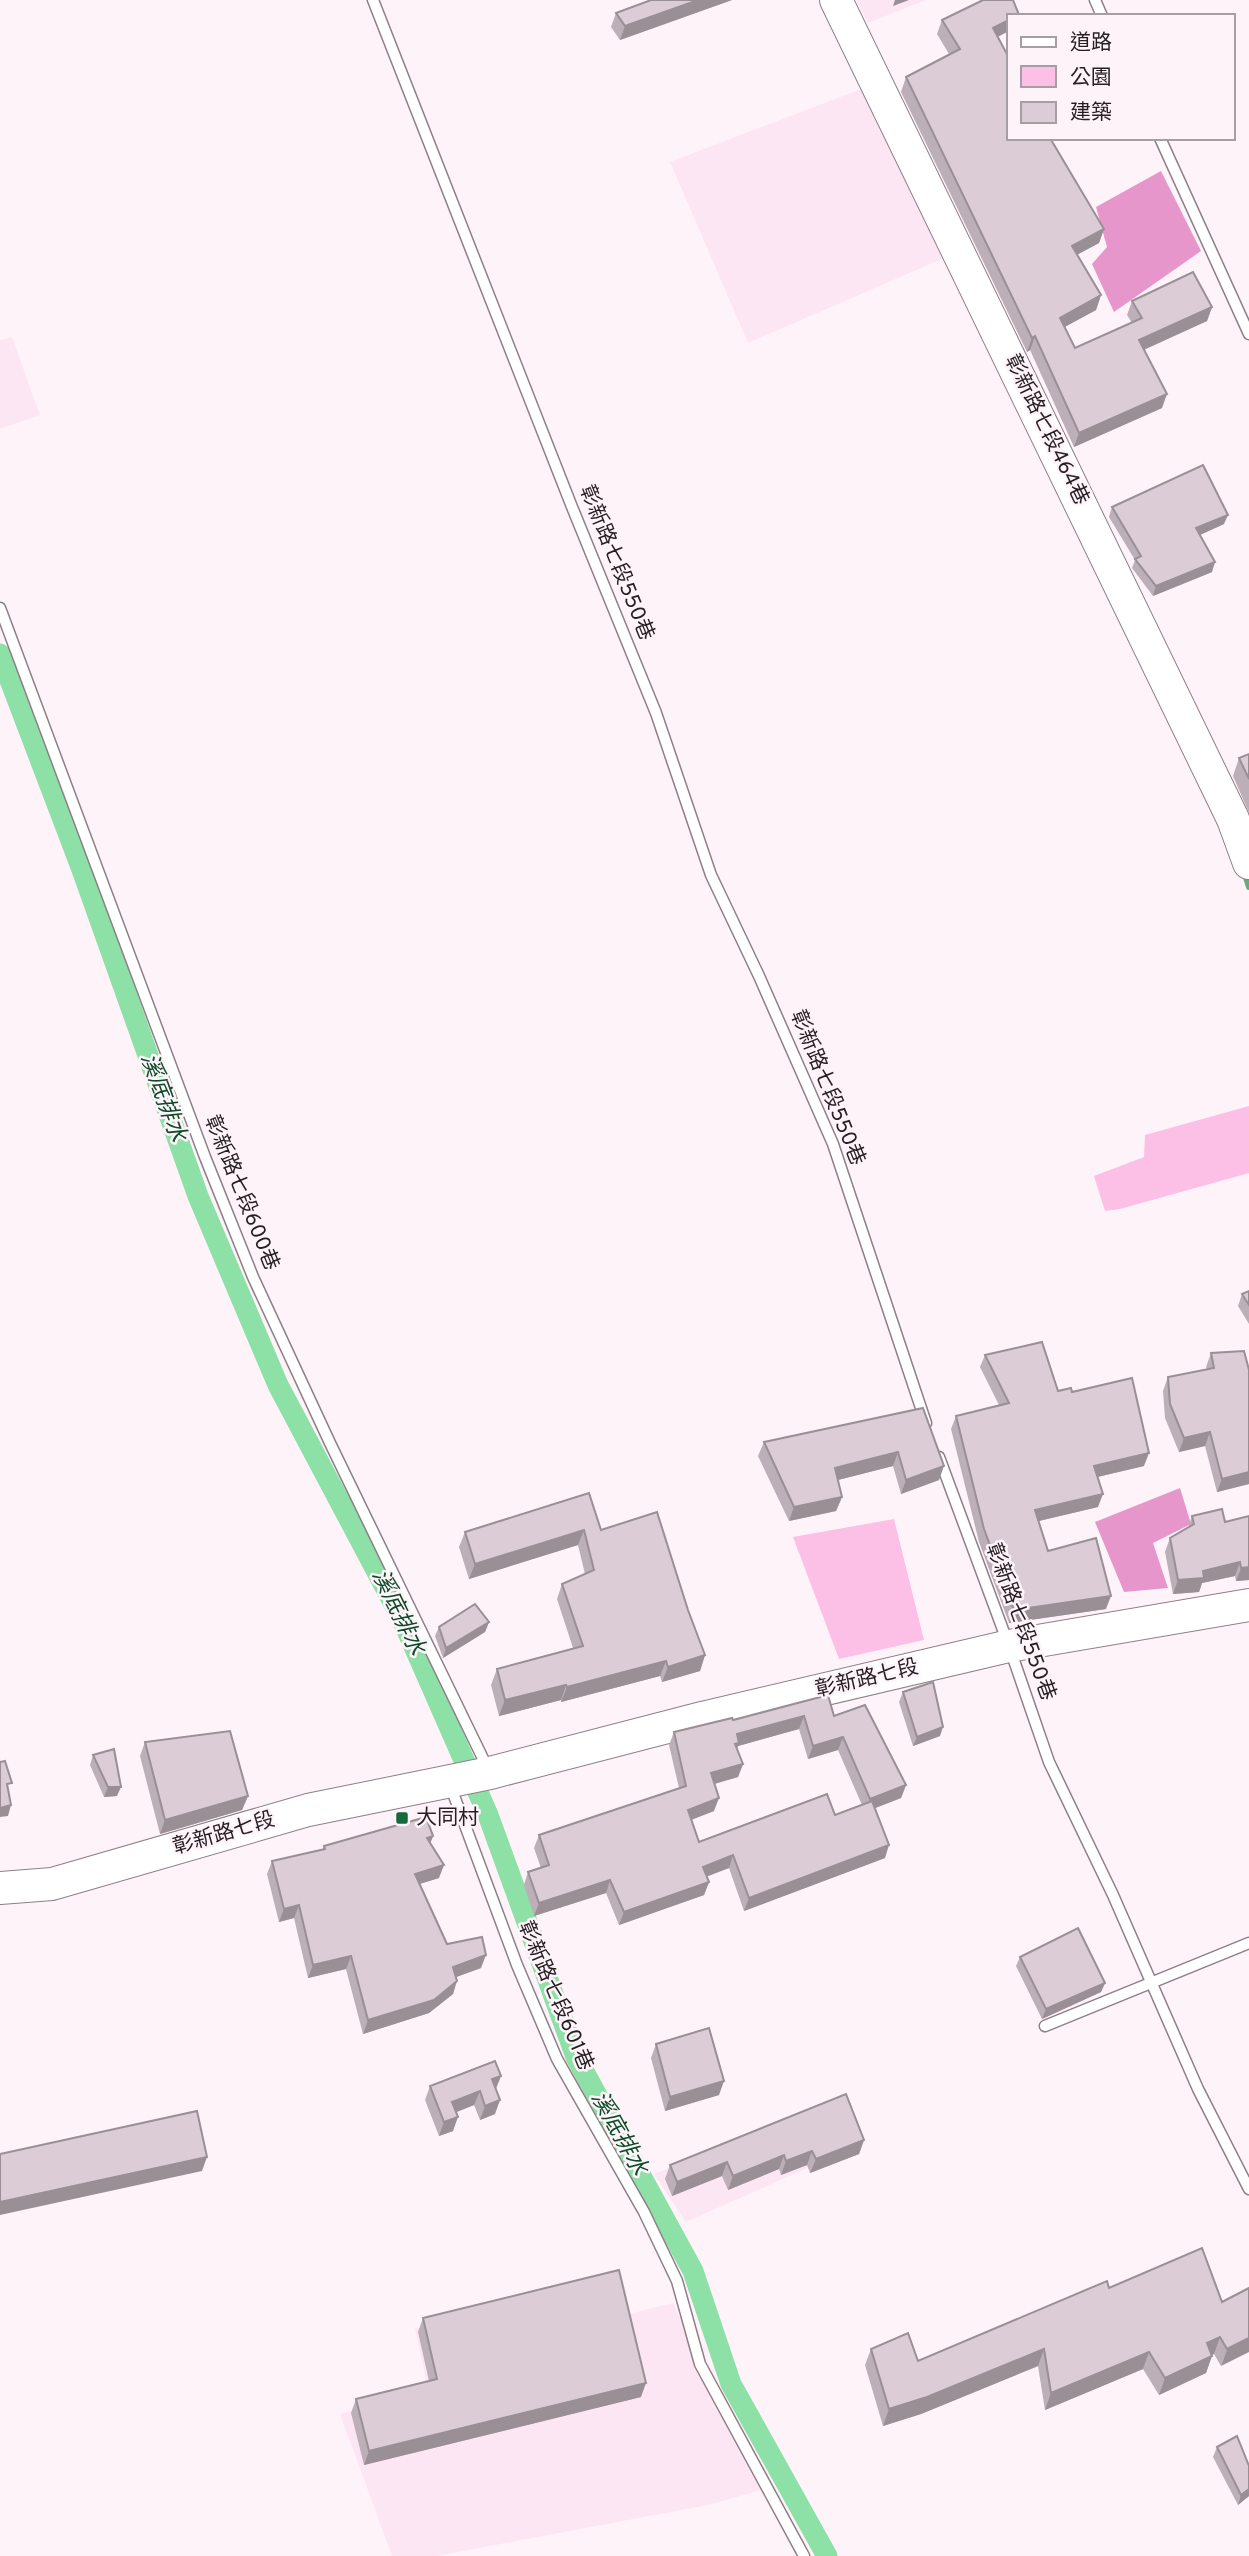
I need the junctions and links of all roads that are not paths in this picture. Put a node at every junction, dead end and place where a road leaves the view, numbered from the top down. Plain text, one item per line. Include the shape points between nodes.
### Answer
1 (373, 0) edge
2 (836, 0) edge
3 (1161, 140) edge
4 (1249, 334) edge
5 (0, 608) edge
6 (12, 638) junction
7 (0, 643) edge
8 (1249, 863) edge
9 (928, 1429) edge
10 (933, 1441) edge
11 (1249, 1605) edge
12 (1009, 1646) junction
13 (490, 1773) junction
14 (449, 1783) junction
15 (0, 1888) edge
16 (1249, 1943) edge
17 (1153, 1984) junction
18 (1045, 2026) dead end
19 (1249, 2189) edge
20 (804, 2556) edge

1 - 9 lane, 彰新路七段550巷 via 656,713 711,875 833,1144
2 - 8 street, 彰新路七段464巷 via 1233,819
3 - 4 lane
5 - 6 lane, 彰新路七段600巷
6 - 7 lane
6 - 13 lane, 彰新路七段600巷 via 253,1277
10 - 12 lane, 彰新路七段550巷
11 - 12 street, 彰新路七段
12 - 13 street, 彰新路七段
12 - 17 lane, 彰新路七段550巷 via 1049,1762
13 - 14 street, 彰新路七段
14 - 15 street, 彰新路七段 via 308,1810 52,1884
14 - 20 lane, 彰新路七段601巷 via 557,2059 644,2212 677,2281 700,2364
16 - 17 lane
17 - 18 lane
17 - 19 lane, 彰新路七段550巷 via 1198,2089

